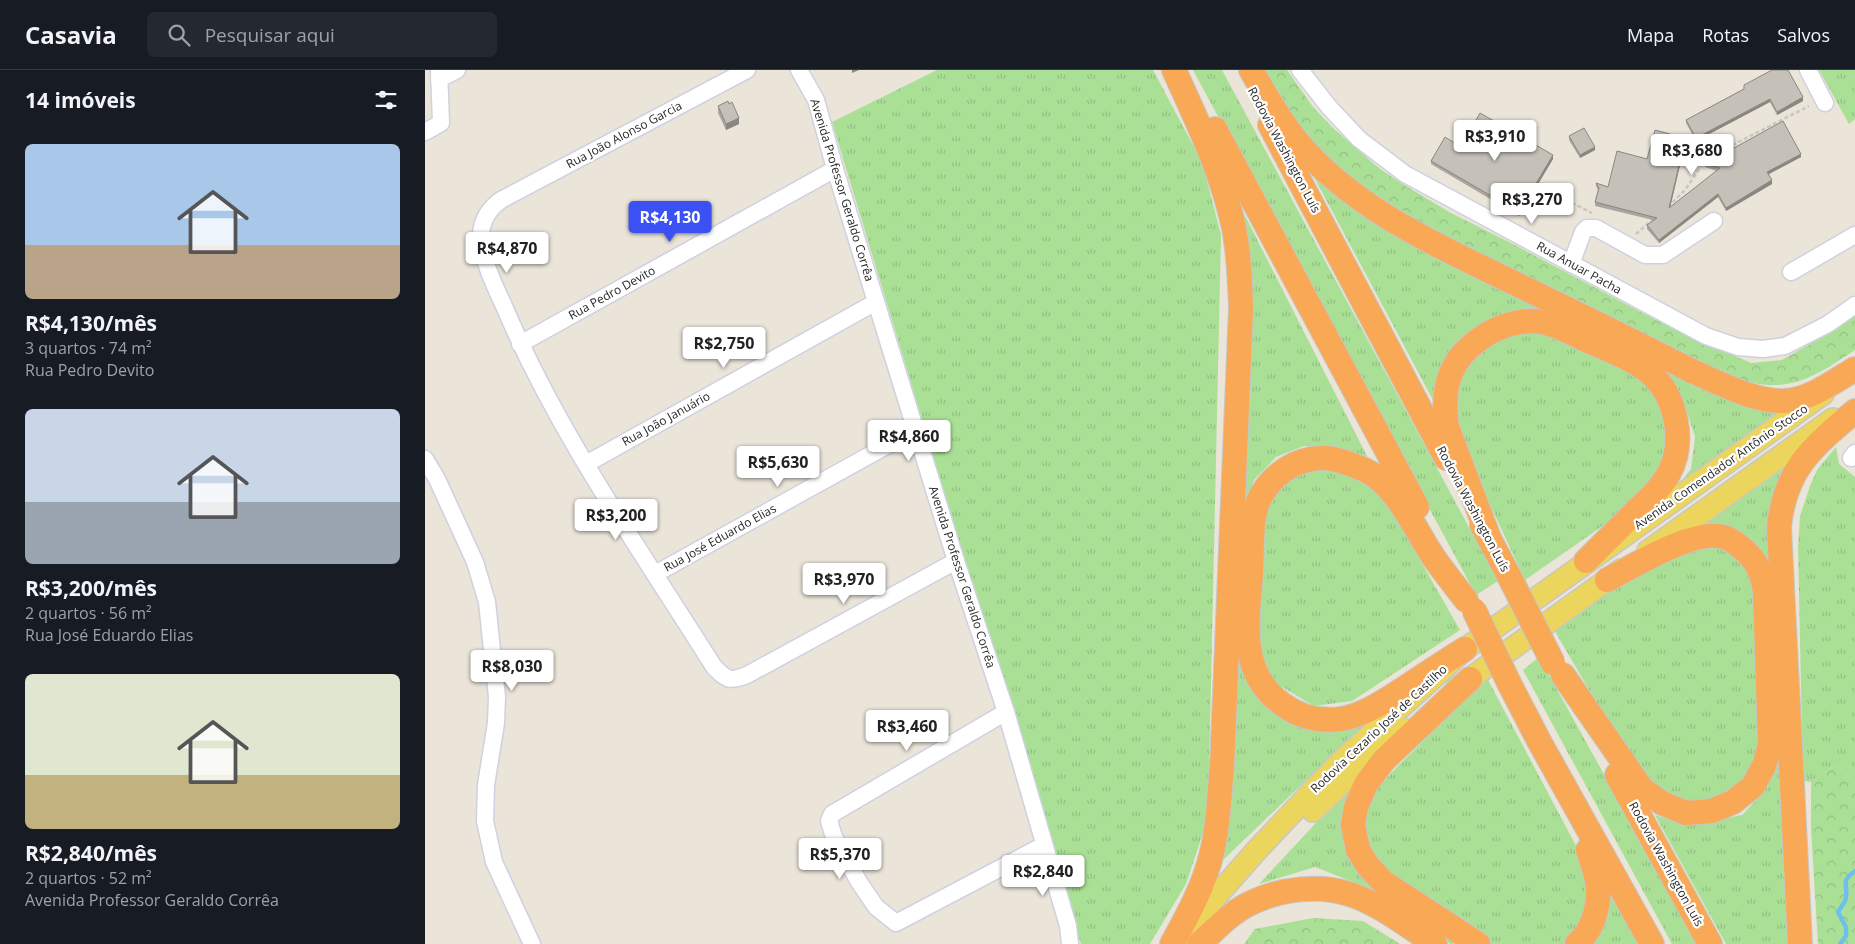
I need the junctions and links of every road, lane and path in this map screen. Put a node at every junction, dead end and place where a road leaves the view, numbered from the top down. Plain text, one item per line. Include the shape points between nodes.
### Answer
1 (457, 70) edge
2 (747, 70) edge
3 (799, 70) edge
4 (1174, 70) edge
5 (1184, 70) edge
6 (1242, 70) edge
7 (1251, 70) edge
8 (1300, 70) edge
9 (1812, 71) edge
10 (439, 75) edge
11 (1817, 104) joint
12 (425, 132) edge
13 (835, 169) junction
14 (1537, 185) edge
15 (1662, 212) edge
16 (1595, 214) dead end
17 (1655, 217) edge
18 (1714, 221) dead end
19 (1855, 235) edge
20 (1630, 236) junction
21 (1571, 264) junction
22 (1791, 272) dead end
23 (877, 302) junction
24 (1855, 305) edge
25 (520, 344) junction
26 (1855, 370) edge
27 (1855, 403) edge
28 (1855, 411) edge
29 (915, 430) junction
30 (425, 459) edge
31 (586, 464) junction
32 (1489, 538) junction
33 (956, 561) junction
34 (1586, 561) junction
35 (655, 574) junction
36 (1607, 580) junction
37 (1470, 605) junction
38 (1465, 649) junction
39 (1558, 669) junction
40 (1470, 679) junction
41 (1006, 712) junction
42 (1539, 741) junction
43 (1044, 845) junction
44 (532, 944) edge
45 (1070, 944) edge
46 (1173, 944) edge
47 (1195, 944) edge
48 (1199, 944) edge
49 (1435, 944) edge
50 (1478, 944) edge
51 (1577, 944) edge
52 (1652, 944) edge
53 (1710, 944) edge
54 (1801, 944) edge

1 - 10 street
2 - 25 street, Rua João Alonso Garcia via 491,207 481,236 484,254
3 - 13 street, Avenida Professor Geraldo Corrêa via 816,100
4 - 46 highway via 1226,194 1238,256 1241,308 1217,825 1212,853 1200,887
5 - 37 highway
6 - 32 highway, Rodovia Washington Luís
7 - 26 highway via 1277,113 1319,164 1377,210 1431,243 1694,372 1768,400 1793,400
8 - 21 street, Rua Anuar Pacha via 1359,139 1405,174
9 - 11 street
10 - 12 street via 441,123
11 - 15 path via 1704,162 1676,201
13 - 23 street, Avenida Professor Geraldo Corrêa
13 - 25 street, Rua Pedro Devito
14 - 16 path
17 - 20 path
18 - 20 street via 1663,255 1645,255
19 - 22 street
20 - 21 street via 1587,228
21 - 24 street, Rua Anuar Pacha via 1706,336 1738,347 1763,349 1785,346 1828,324
23 - 29 street, Avenida Professor Geraldo Corrêa
23 - 31 street, Rua João Januário
25 - 31 street
26 - 34 main road, Avenida Comendador Antônio Stocco
27 - 36 main road, Avenida Comendador Antônio Stocco
28 - 54 highway via 1806,455 1787,489 1780,517
29 - 33 street, Avenida Professor Geraldo Corrêa
29 - 35 street, Rua José Eduardo Elias
30 - 44 street via 475,562 487,602 497,696 485,821 494,862
31 - 35 street
32 - 34 highway via 1447,427 1448,380 1471,345 1483,336 1517,322 1554,325 1631,360 1650,373 1671,403 1677,432 1676,452 1669,472 1657,490
32 - 39 highway, Rodovia Washington Luís, bridge
33 - 35 street via 735,680 726,678 714,667
33 - 41 street, Avenida Professor Geraldo Corrêa
34 - 38 main road, Rodovia Cezario José de Castilho
36 - 39 highway via 1683,541 1705,536 1722,536 1737,543 1754,558 1763,574 1765,591 1770,745 1764,766 1753,786 1733,802 1712,811 1686,813 1662,803 1642,789
36 - 40 main road, Rodovia Cezario José de Castilho
37 - 38 highway via 1386,486 1367,471 1323,458 1303,461 1285,468 1264,490 1254,517 1250,652 1261,682 1282,706 1304,717 1322,719 1340,719 1363,713
37 - 42 highway, bridge
38 - 46 main road, Rodovia Cezario José de Castilho via 1337,765
39 - 53 highway, Rodovia Washington Luís
40 - 47 main road, Rodovia Cezario José de Castilho via 1357,766 1259,868
40 - 50 highway via 1384,760 1366,784 1356,807 1353,825 1358,850 1383,882
41 - 43 street, Avenida Professor Geraldo Corrêa
41 - 43 street via 830,816 829,821 834,837 859,882 876,907 896,923
42 - 51 highway via 1586,845 1597,879 1598,900 1591,925
42 - 52 highway
43 - 45 street, Avenida Professor Geraldo Corrêa via 1068,926
48 - 49 highway via 1252,902 1282,892 1316,888 1349,894 1379,908

